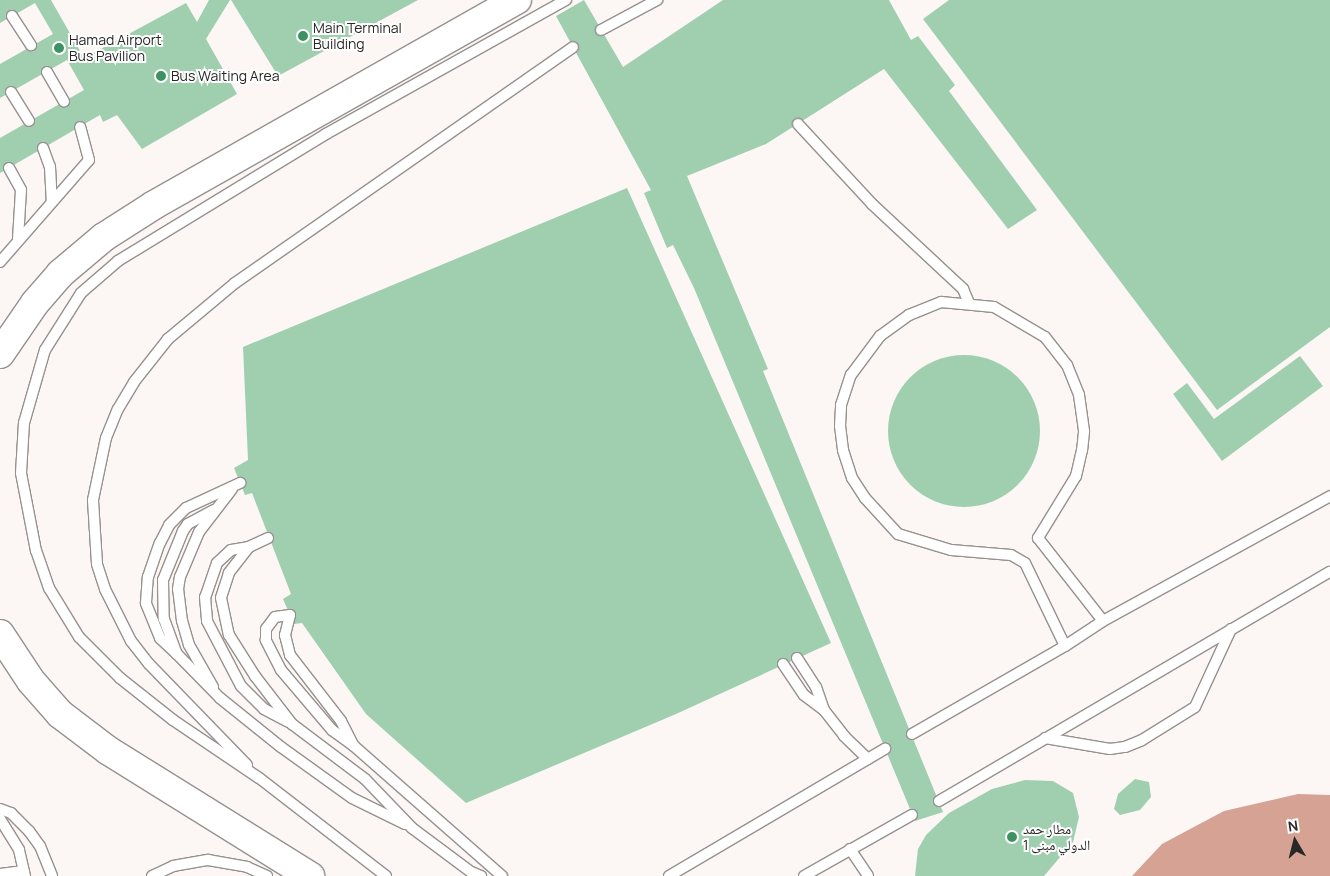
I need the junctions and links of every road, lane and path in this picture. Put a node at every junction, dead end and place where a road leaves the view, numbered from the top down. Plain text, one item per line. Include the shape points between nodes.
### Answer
1 (517, 0) edge
2 (566, 0) edge
3 (657, 0) edge
4 (12, 16) dead end
5 (601, 30) dead end
6 (31, 45) dead end
7 (572, 47) dead end
8 (47, 72) dead end
9 (11, 92) dead end
10 (64, 101) dead end
11 (29, 121) dead end
12 (798, 124) dead end
13 (80, 127) dead end
14 (42, 148) dead end
15 (9, 168) dead end
16 (52, 200) junction
17 (18, 239) junction
18 (0, 262) edge
19 (969, 303) junction
20 (0, 354) edge
21 (1330, 496) edge
22 (214, 510) junction
23 (268, 538) dead end
24 (249, 547) junction
25 (1330, 572) edge
26 (1103, 621) junction
27 (1231, 629) junction
28 (0, 634) edge
29 (1065, 646) junction
30 (177, 654) junction
31 (796, 658) dead end
32 (783, 664) dead end
33 (220, 698) junction
34 (824, 710) junction
35 (292, 724) junction
36 (912, 734) dead end
37 (1045, 738) junction
38 (354, 746) junction
39 (885, 749) dead end
40 (868, 759) junction
41 (259, 778) junction
42 (939, 801) dead end
43 (0, 809) edge
44 (912, 815) dead end
45 (0, 819) edge
46 (412, 828) junction
47 (850, 849) junction
48 (25, 874) edge
49 (2, 875) edge
50 (52, 876) edge
51 (152, 876) edge
52 (267, 876) edge
53 (310, 876) edge
54 (386, 876) edge
55 (481, 876) edge
56 (502, 876) edge
57 (670, 876) edge
58 (804, 876) edge
59 (868, 876) edge

1 - 20 highway via 154,205 104,237 60,274
2 - 41 lane via 326,134 118,260 81,293 45,350 24,423 21,473 26,513 49,588 79,637 120,678 173,720
3 - 5 lane
4 - 6 lane
7 - 41 lane via 235,283 168,339 134,382 115,417 98,469 93,500 97,564 105,589 131,642
8 - 10 lane
9 - 11 lane
12 - 19 lane via 872,204 963,289
13 - 16 lane via 87,143 89,160
14 - 16 lane via 50,166
15 - 17 lane via 21,190
16 - 17 lane
17 - 18 lane
19 - 26 lane via 1009,313 1045,338 1067,365 1079,395 1084,432 1082,450 1076,476 1038,538
19 - 29 lane via 930,305 880,336 868,349 851,375 840,405 846,460 865,498 898,534 951,550 1011,555 1025,563
21 - 26 lane
22 - 30 lane via 188,524 163,580 164,619
22 - 30 lane via 223,504 236,486 186,508 176,517 164,534 148,577 146,603 152,624 160,638
22 - 33 lane via 199,532 180,577 178,605 189,645
23 - 24 lane
24 - 35 lane via 224,586 221,598 224,623 254,676
24 - 35 lane via 230,550 217,563 205,597 207,621 241,686 264,709
25 - 27 lane
26 - 29 lane
27 - 37 lane
27 - 37 lane via 1195,707 1142,740 1110,749
28 - 53 highway via 31,681 60,714 109,750
29 - 36 lane
30 - 33 lane
31 - 34 lane via 816,687
32 - 34 lane via 804,696
33 - 46 lane via 352,798
34 - 40 lane
35 - 46 lane via 365,780
37 - 42 lane
38 - 38 lane via 341,721 290,655 285,636 290,615 275,617 269,622 266,640 272,656 300,697 332,730
38 - 56 lane
39 - 40 lane
40 - 57 lane
41 - 54 lane
43 - 50 lane via 11,813 29,831 40,846
44 - 47 lane
45 - 48 lane via 20,850
46 - 55 lane via 470,872
47 - 58 lane
47 - 59 lane
48 - 49 lane
51 - 52 lane via 173,866 208,860 248,867

